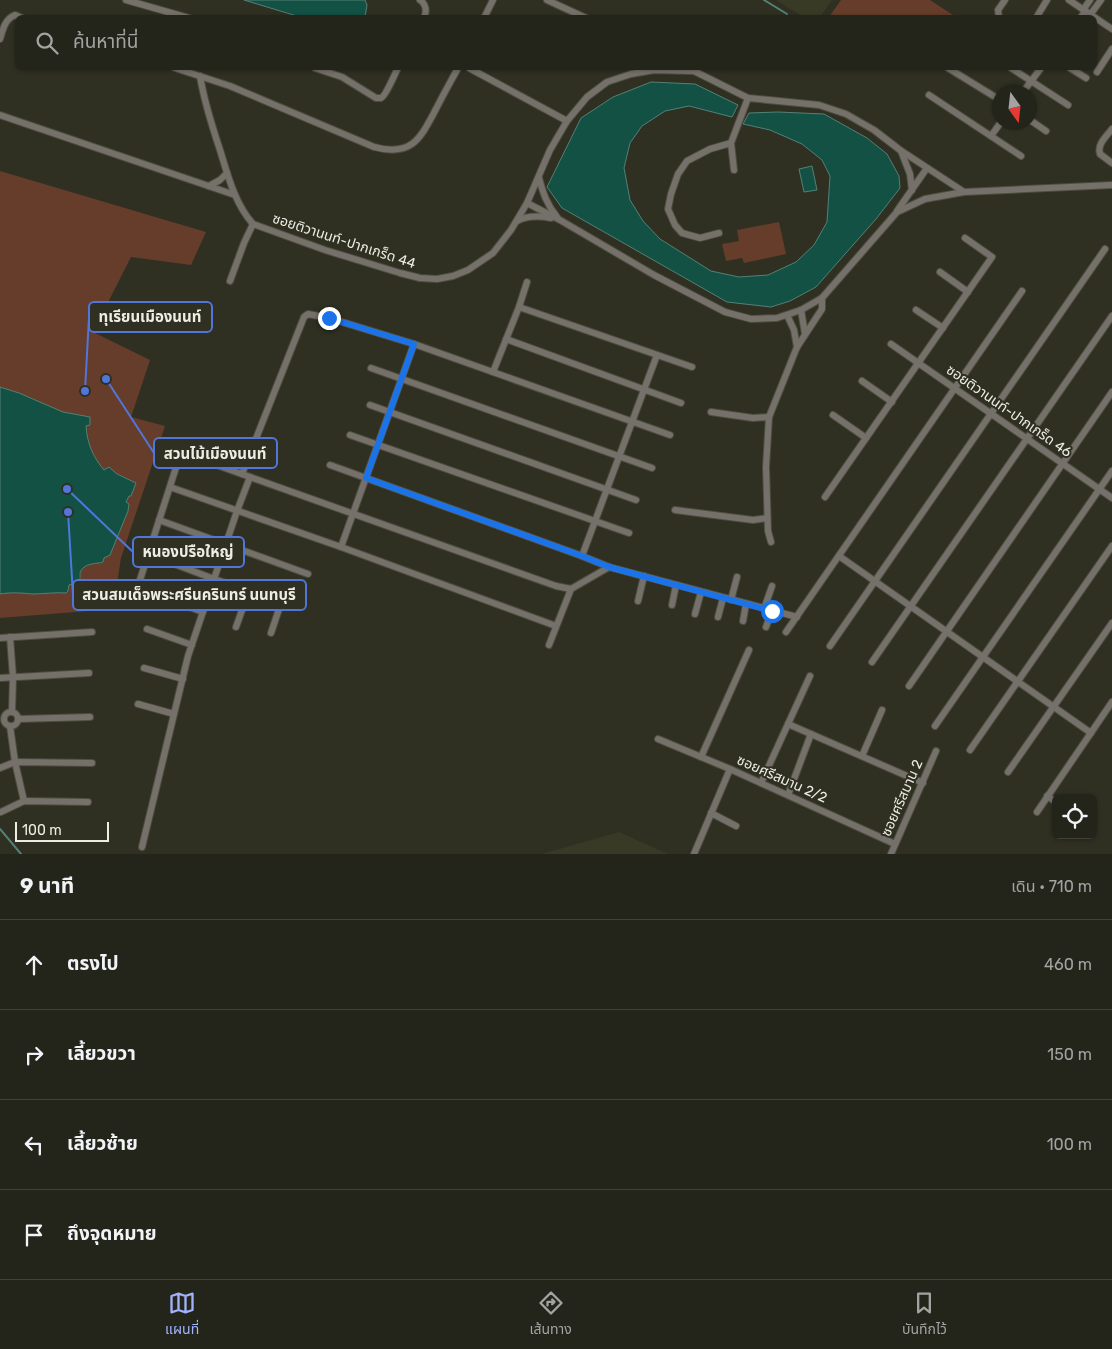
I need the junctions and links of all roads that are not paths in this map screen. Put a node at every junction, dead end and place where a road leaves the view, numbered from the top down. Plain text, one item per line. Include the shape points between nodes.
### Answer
1 (126, 0) edge
2 (420, 0) edge
3 (492, 0) edge
4 (547, 0) edge
5 (1005, 0) edge
6 (1047, 0) edge
7 (1069, 0) edge
8 (1090, 0) edge
9 (1101, 0) edge
10 (1086, 12) junction
11 (15, 15) edge
12 (179, 15) edge
13 (426, 15) edge
14 (485, 15) edge
15 (580, 15) edge
16 (999, 15) edge
17 (1038, 15) edge
18 (1083, 15) edge
19 (1091, 15) edge
20 (1097, 19) edge
21 (1112, 29) edge
22 (0, 39) edge
23 (1112, 49) edge
24 (181, 70) edge
25 (321, 70) edge
26 (397, 70) edge
27 (457, 70) edge
28 (473, 70) edge
29 (639, 70) edge
30 (694, 70) edge
31 (951, 70) edge
32 (1014, 70) edge
33 (1039, 70) edge
34 (1073, 70) edge
35 (1097, 72) dead end
36 (200, 76) junction
37 (1086, 78) dead end
38 (1031, 81) junction
39 (1028, 85) edge
40 (929, 95) dead end
41 (992, 95) edge
42 (748, 98) junction
43 (1068, 105) dead end
44 (0, 115) edge
45 (567, 121) junction
46 (1037, 125) edge
47 (1112, 129) edge
48 (995, 130) edge
49 (1046, 131) dead end
50 (991, 136) junction
51 (731, 143) junction
52 (900, 150) junction
53 (1021, 156) dead end
54 (1112, 163) edge
55 (927, 168) junction
56 (734, 170) dead end
57 (227, 172) junction
58 (538, 178) junction
59 (1112, 185) edge
60 (209, 186) junction
61 (912, 190) junction
62 (964, 192) junction
63 (235, 195) junction
64 (527, 203) junction
65 (896, 212) junction
66 (560, 220) junction
67 (516, 222) junction
68 (253, 224) junction
69 (719, 233) dead end
70 (965, 238) dead end
71 (1105, 249) dead end
72 (940, 272) dead end
73 (230, 281) dead end
74 (527, 282) dead end
75 (1022, 291) dead end
76 (968, 292) junction
77 (822, 298) junction
78 (519, 307) junction
79 (801, 310) junction
80 (916, 310) dead end
81 (787, 315) junction
82 (1112, 316) edge
83 (943, 328) junction
84 (805, 334) junction
85 (506, 339) junction
86 (414, 344) junction
87 (891, 344) dead end
88 (797, 346) junction
89 (656, 355) junction
90 (918, 363) junction
91 (692, 367) dead end
92 (371, 368) dead end
93 (493, 372) junction
94 (402, 378) junction
95 (862, 381) dead end
96 (955, 388) junction
97 (644, 390) junction
98 (1112, 392) edge
99 (892, 402) junction
100 (681, 404) dead end
101 (370, 405) dead end
102 (390, 412) junction
103 (711, 412) dead end
104 (991, 414) junction
105 (833, 415) dead end
106 (769, 417) junction
107 (632, 422) junction
108 (350, 435) dead end
109 (670, 435) dead end
110 (866, 438) junction
111 (1027, 439) junction
112 (160, 442) dead end
113 (378, 445) junction
114 (182, 452) junction
115 (619, 456) junction
116 (1062, 464) junction
117 (330, 465) dead end
118 (652, 468) dead end
119 (1112, 471) edge
120 (242, 474) junction
121 (250, 477) junction
122 (366, 478) junction
123 (170, 487) junction
124 (607, 489) junction
125 (1100, 489) junction
126 (826, 498) dead end
127 (1112, 498) edge
128 (636, 500) dead end
129 (675, 510) dead end
130 (237, 511) junction
131 (353, 514) junction
132 (767, 518) junction
133 (159, 520) junction
134 (595, 522) junction
135 (629, 534) dead end
136 (771, 542) dead end
137 (226, 544) junction
138 (1112, 546) edge
139 (341, 547) junction
140 (148, 554) junction
141 (582, 556) junction
142 (839, 556) junction
143 (609, 567) junction
144 (308, 574) dead end
145 (644, 576) junction
146 (737, 577) dead end
147 (214, 579) junction
148 (875, 581) junction
149 (676, 585) junction
150 (772, 586) dead end
151 (570, 589) junction
152 (249, 591) junction
153 (701, 592) junction
154 (723, 598) junction
155 (731, 600) junction
156 (638, 601) dead end
157 (282, 603) junction
158 (746, 604) junction
159 (672, 605) dead end
160 (292, 606) dead end
161 (911, 606) junction
162 (764, 609) junction
163 (772, 611) junction
164 (203, 612) junction
165 (695, 614) dead end
166 (718, 617) dead end
167 (797, 617) junction
168 (743, 621) dead end
169 (1112, 624) edge
170 (556, 626) junction
171 (236, 627) dead end
172 (766, 627) dead end
173 (146, 629) dead end
174 (947, 631) junction
175 (92, 632) dead end
176 (786, 632) dead end
177 (271, 633) dead end
178 (10, 637) junction
179 (0, 638) edge
180 (192, 645) junction
181 (549, 645) dead end
182 (830, 646) dead end
183 (749, 650) dead end
184 (983, 657) junction
185 (872, 662) dead end
186 (144, 668) dead end
187 (89, 673) dead end
188 (810, 676) dead end
189 (14, 677) junction
190 (0, 678) edge
191 (182, 679) junction
192 (1018, 681) junction
193 (909, 686) dead end
194 (1112, 702) edge
195 (138, 704) dead end
196 (1054, 706) junction
197 (882, 710) dead end
198 (12, 712) junction
199 (174, 714) junction
200 (90, 717) dead end
201 (2, 720) edge
202 (18, 720) junction
203 (788, 724) junction
204 (10, 726) junction
205 (935, 726) dead end
206 (1091, 732) junction
207 (811, 734) junction
208 (658, 739) dead end
209 (970, 750) dead end
210 (936, 751) dead end
211 (862, 756) junction
212 (701, 757) junction
213 (15, 762) junction
214 (92, 763) dead end
215 (0, 768) edge
216 (730, 769) junction
217 (1008, 772) dead end
218 (761, 783) junction
219 (923, 783) junction
220 (788, 795) junction
221 (1047, 796) junction
222 (1052, 799) edge
223 (24, 801) junction
224 (88, 802) dead end
225 (1, 812) edge
226 (1037, 812) dead end
227 (711, 813) junction
228 (736, 826) dead end
229 (895, 844) junction
230 (142, 847) dead end
231 (694, 854) edge
232 (891, 854) edge

1 - 12 street
2 - 13 street via 426,7
3 - 14 street
4 - 15 street
5 - 16 street via 998,10
6 - 17 street
7 - 10 street
8 - 10 street
9 - 10 street
10 - 18 street
10 - 19 street
11 - 22 street via 8,19
20 - 21 street
23 - 35 street
24 - 36 street
25 - 26 street via 342,77 381,98
27 - 36 street via 422,134 413,144 396,151 374,147
28 - 45 street
29 - 45 street, ซอยติวานนท์-ปากเกร็ด 44 via 607,82 587,97
30 - 42 street, ซอยติวานนท์-ปากเกร็ด 44
31 - 41 street
32 - 38 street
33 - 38 street
34 - 37 street
36 - 57 street, ซอยติวานนท์-ปากเกร็ด 44
38 - 39 street
38 - 43 street
40 - 50 street
42 - 51 street
42 - 52 street, ซอยติวานนท์-ปากเกร็ด 44 via 819,105 846,114
44 - 60 street
45 - 58 street, ซอยติวานนท์-ปากเกร็ด 44
46 - 49 street
47 - 54 street via 1099,150
48 - 50 street
50 - 53 street
51 - 56 street
51 - 69 street via 710,148 687,161 678,174 668,209 682,233 700,238
52 - 55 street, ซอยติวานนท์-ปากเกร็ด 44
52 - 61 street via 910,174
55 - 61 street
55 - 62 street, ซอยติวานนท์-ปากเกร็ด 44
57 - 60 street
57 - 63 street, ซอยติวานนท์-ปากเกร็ด 44
58 - 64 street, ซอยติวานนท์-ปากเกร็ด 44
58 - 66 street via 544,197
59 - 62 street
60 - 63 street
61 - 65 street
62 - 65 street via 925,199
63 - 68 street, ซอยติวานนท์-ปากเกร็ด 44
64 - 66 street
64 - 67 street, ซอยติวานนท์-ปากเกร็ด 44
65 - 77 street
66 - 67 street via 538,216
66 - 81 street via 725,312 751,319
67 - 68 street, ซอยติวานนท์-ปากเกร็ด 44 via 493,253 468,270 437,279 400,273
68 - 73 street
70 - 76 street via 992,257
71 - 104 street
72 - 76 street
74 - 78 street
75 - 96 street
76 - 83 street
77 - 79 street
77 - 84 street via 822,309
78 - 85 street
78 - 89 street
79 - 81 street
79 - 84 street
80 - 83 street
81 - 88 street
82 - 111 street
83 - 90 street
84 - 88 street
85 - 93 street
85 - 97 street
86 - 93 street
86 - 94 street
86 - 120 street via 329,318 306,315
87 - 90 street, ซอยติวานนท์-ปากเกร็ด 46
88 - 106 street
89 - 91 street
89 - 97 street
90 - 96 street, ซอยติวานนท์-ปากเกร็ด 46
90 - 99 street
92 - 94 street
93 - 107 street
94 - 102 street
94 - 115 street
95 - 99 street
96 - 104 street, ซอยติวานนท์-ปากเกร็ด 46
96 - 142 street
97 - 100 street
97 - 107 street
98 - 116 street
99 - 110 street
101 - 102 street
102 - 113 street
102 - 124 street
103 - 106 street
104 - 111 street, ซอยติวานนท์-ปากเกร็ด 46
104 - 148 street
105 - 110 street
106 - 132 street
107 - 109 street
107 - 115 street
108 - 113 street
110 - 126 street
111 - 116 street, ซอยติวานนท์-ปากเกร็ด 46
111 - 161 street
112 - 114 street
113 - 122 street
113 - 134 street
114 - 120 street
114 - 123 street
115 - 118 street
115 - 124 street
116 - 125 street, ซอยติวานนท์-ปากเกร็ด 46
116 - 174 street
117 - 122 street
119 - 125 street
120 - 121 street
121 - 130 street
121 - 131 street
122 - 131 street
122 - 141 street
123 - 130 street
123 - 133 street
124 - 128 street
124 - 134 street
125 - 127 street, ซอยติวานนท์-ปากเกร็ด 46
125 - 184 street
129 - 132 street via 752,520
130 - 137 street
130 - 139 street
131 - 139 street
131 - 151 street
132 - 136 street
133 - 137 street
133 - 140 street
134 - 135 street
134 - 141 street
137 - 144 street
137 - 147 street
138 - 192 street
139 - 170 street
140 - 147 street
140 - 164 street via 139,588
141 - 143 street
142 - 148 street
142 - 167 street
143 - 145 street
143 - 151 street
145 - 149 street
145 - 156 street
146 - 155 street
147 - 152 street
147 - 164 street
148 - 161 street
148 - 182 street
149 - 153 street
149 - 159 street
150 - 162 street
151 - 170 street
152 - 157 street
152 - 171 street
153 - 154 street
153 - 165 street
154 - 155 street
154 - 166 street
155 - 158 street
157 - 160 street
157 - 177 street
158 - 162 street
158 - 168 street
161 - 174 street
161 - 185 street
162 - 163 street
163 - 167 street
163 - 172 street
164 - 180 street
167 - 176 street
169 - 196 street
170 - 181 street
173 - 180 street
174 - 184 street
174 - 193 street
175 - 178 street
178 - 179 street
178 - 189 street
180 - 191 street
183 - 212 street
184 - 192 street
184 - 205 street
186 - 191 street
187 - 189 street
188 - 203 street
189 - 190 street
189 - 198 street
191 - 199 street
192 - 196 street
192 - 209 street
194 - 206 street
195 - 199 street
196 - 206 street
196 - 217 street
197 - 211 street
198 - 201 street via 6,713
198 - 202 street via 17,714
199 - 230 street
200 - 202 street
201 - 204 street
202 - 204 street
203 - 207 street
203 - 218 street
204 - 213 street
206 - 221 street
207 - 211 street
207 - 220 street
208 - 212 street, ซอยศรีสมาน 2/2
210 - 219 street, ซอยศรีสมาน 2
211 - 219 street
212 - 216 street, ซอยศรีสมาน 2/2
213 - 214 street
213 - 215 street
213 - 223 street
216 - 218 street, ซอยศรีสมาน 2/2
216 - 227 street
218 - 220 street, ซอยศรีสมาน 2/2
219 - 229 street, ซอยศรีสมาน 2
220 - 229 street, ซอยศรีสมาน 2/2
221 - 222 street
221 - 226 street
223 - 224 street
223 - 225 street
227 - 228 street
227 - 231 street
229 - 232 street, ซอยศรีสมาน 2

